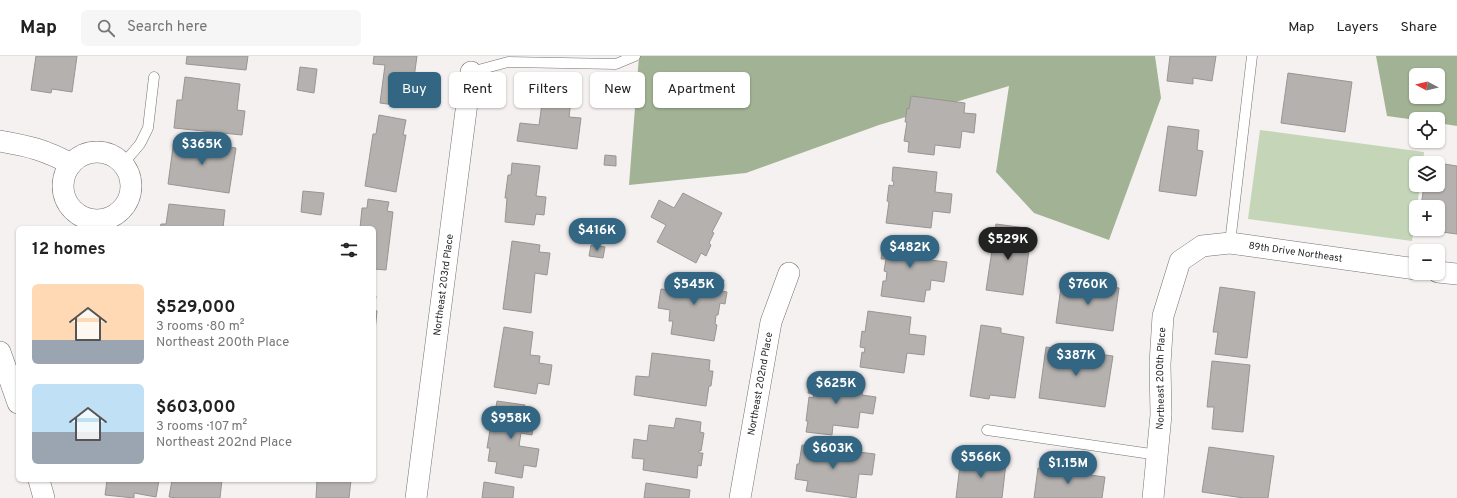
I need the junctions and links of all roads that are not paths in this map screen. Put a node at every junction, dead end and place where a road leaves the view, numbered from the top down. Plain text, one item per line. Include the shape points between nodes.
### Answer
1 (635, 56) edge
2 (1252, 56) edge
3 (471, 72) edge
4 (154, 77) dead end
5 (466, 108) edge
6 (0, 142) edge
7 (71, 164) junction
8 (123, 164) junction
9 (1230, 243) junction
10 (1180, 261) joint
11 (1409, 268) edge
12 (789, 273) dead end
13 (1445, 273) edge
14 (1457, 274) edge
15 (0, 352) edge
16 (16, 397) edge
17 (987, 430) dead end
18 (1158, 455) junction
19 (40, 482) edge
20 (44, 498) edge
21 (416, 498) edge
22 (740, 498) edge
23 (1153, 498) edge

1 - 3 lane via 616,64 508,62
2 - 9 lane
4 - 8 lane via 148,128 140,144
5 - 21 street, Northeast 203rd Place
6 - 7 street via 50,153
7 - 8 street via 80,156 102,152
7 - 8 street via 63,184 68,204 85,218 95,220 106,219 124,207 131,185
9 - 10 street, 89th Drive Northeast via 1202,246
9 - 11 street, 89th Drive Northeast
10 - 18 street, Northeast 200th Place via 1162,316
12 - 22 street, Northeast 202nd Place via 772,322
13 - 14 street
15 - 16 street
17 - 18 lane
18 - 23 street, Northeast 200th Place
19 - 20 street

